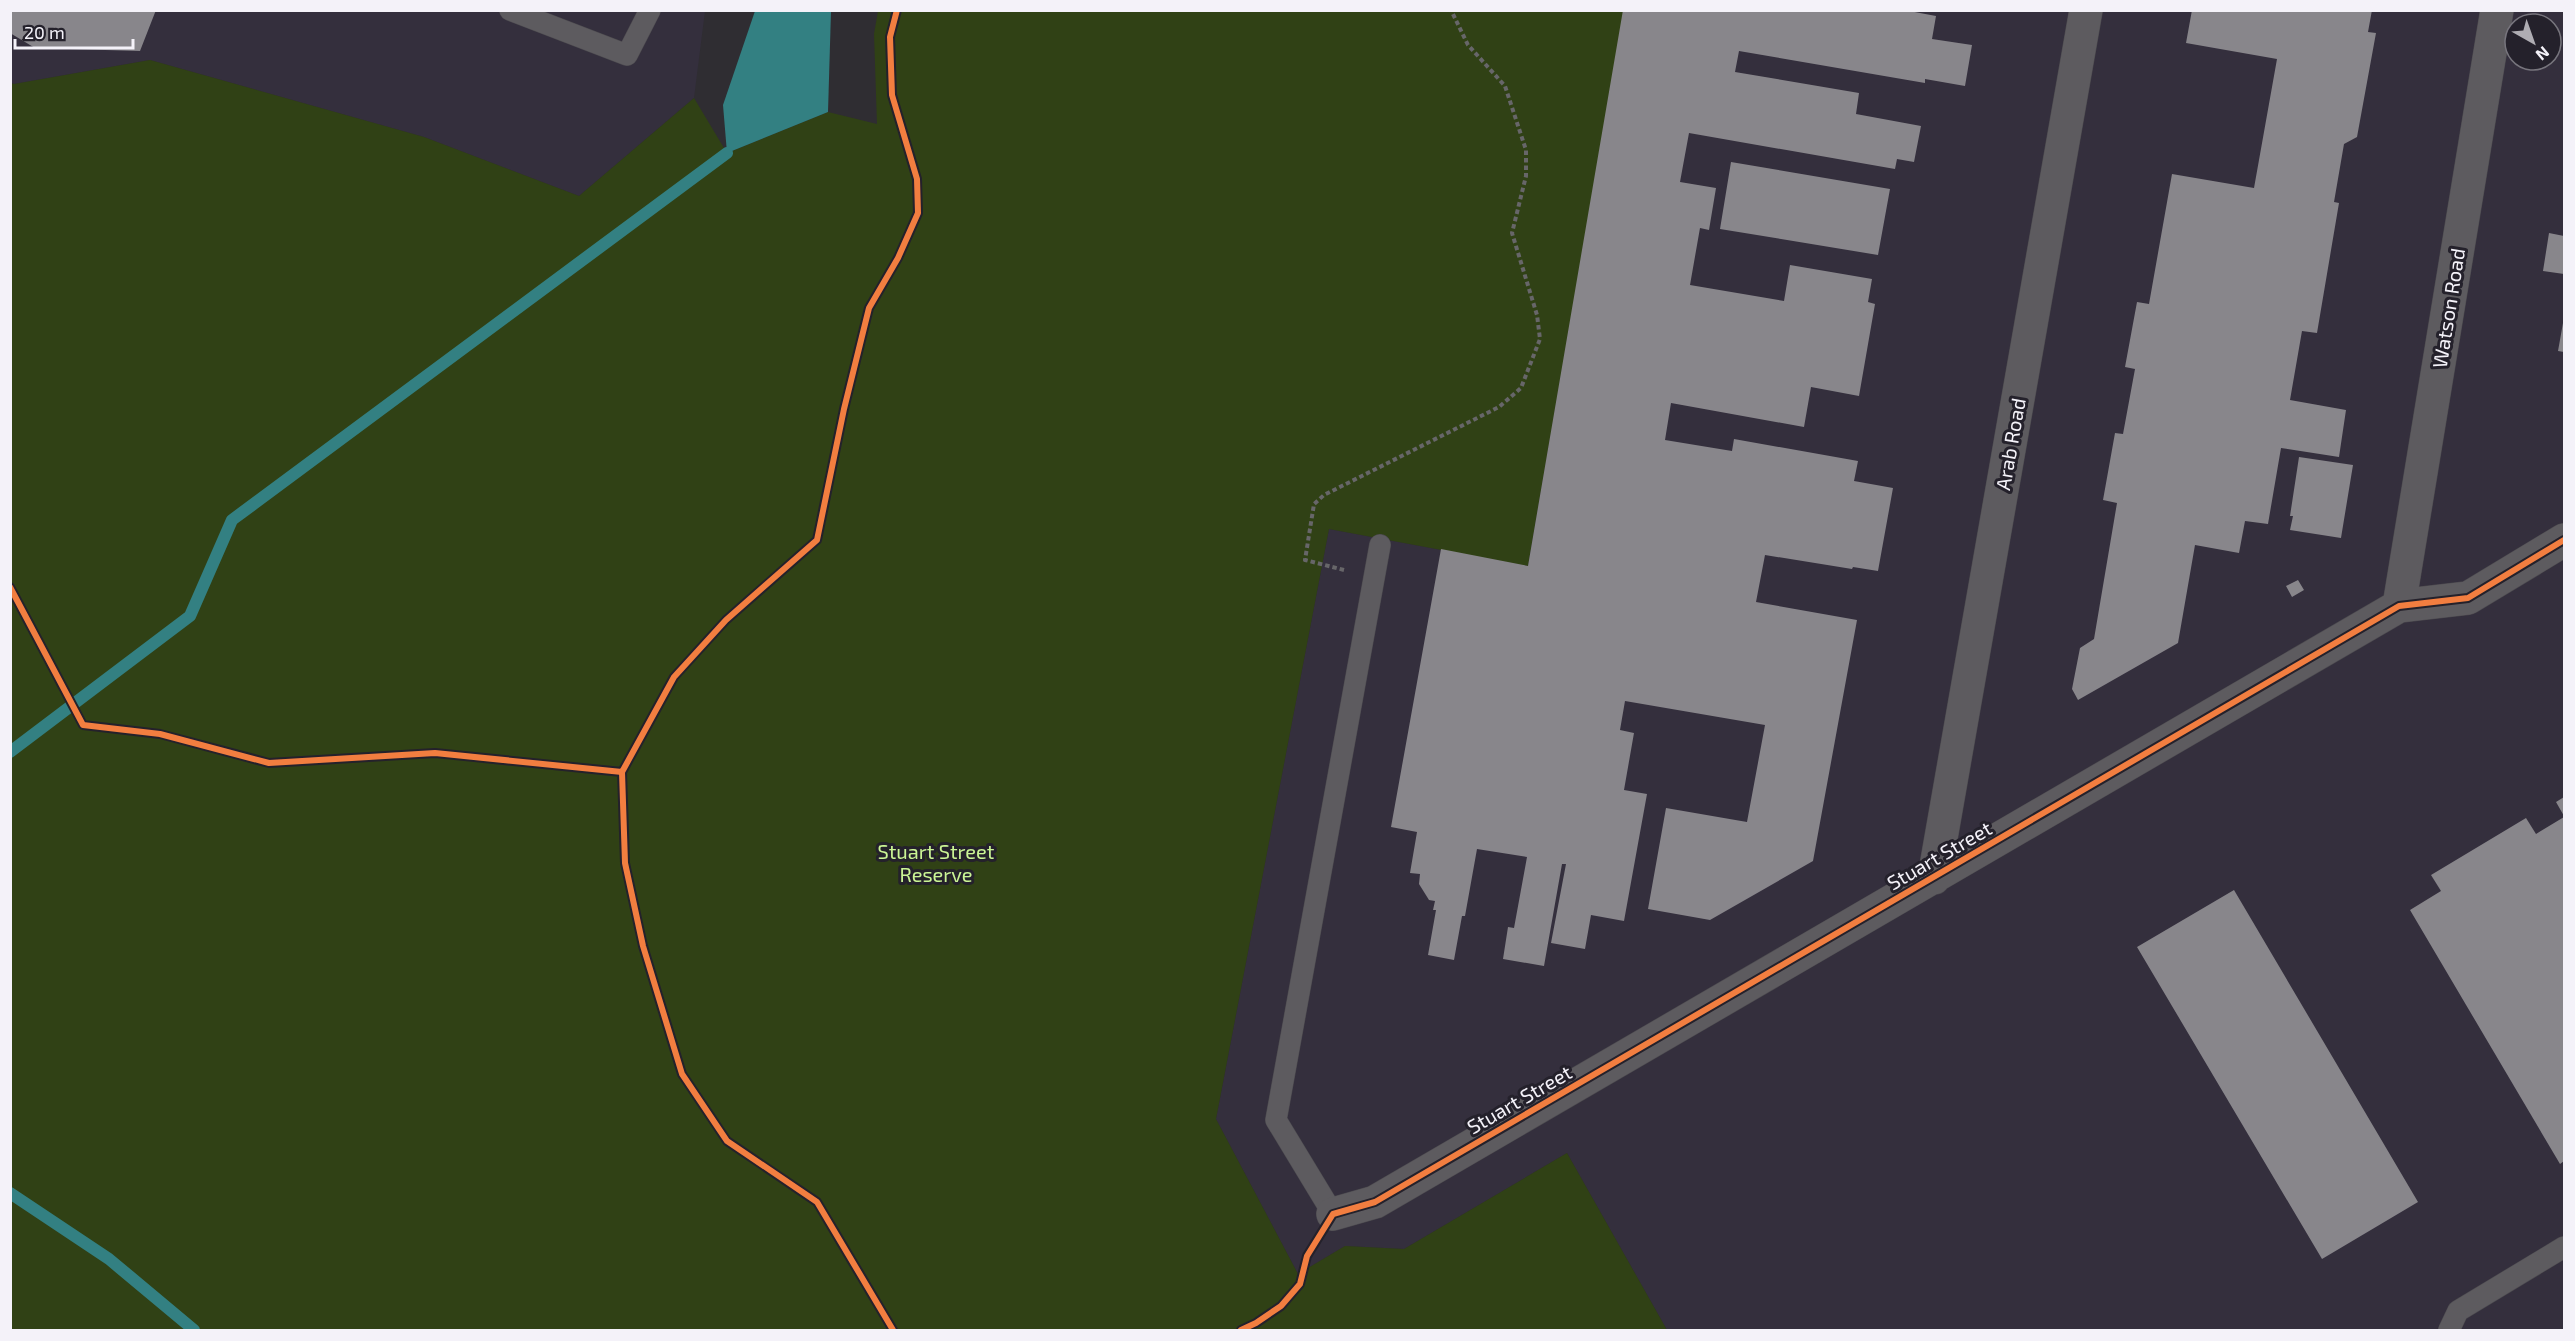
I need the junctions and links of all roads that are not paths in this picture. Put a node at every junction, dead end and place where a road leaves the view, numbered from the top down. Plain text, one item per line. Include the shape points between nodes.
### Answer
1 (510, 10) edge
2 (650, 10) edge
3 (2086, 10) edge
4 (2497, 10) edge
5 (2565, 540) edge
6 (1380, 545) dead end
7 (2399, 606) junction
8 (1934, 878) junction
9 (1333, 1214) joint
10 (2565, 1247) edge
11 (2449, 1330) edge

1 - 2 lane via 627,55
3 - 8 street, Arab Road
4 - 7 street, Watson Road
5 - 7 street, Stuart Street via 2468,598
6 - 9 lane via 1276,1120
7 - 8 street, Stuart Street
8 - 9 street, Stuart Street via 1375,1202
10 - 11 lane via 2458,1311

